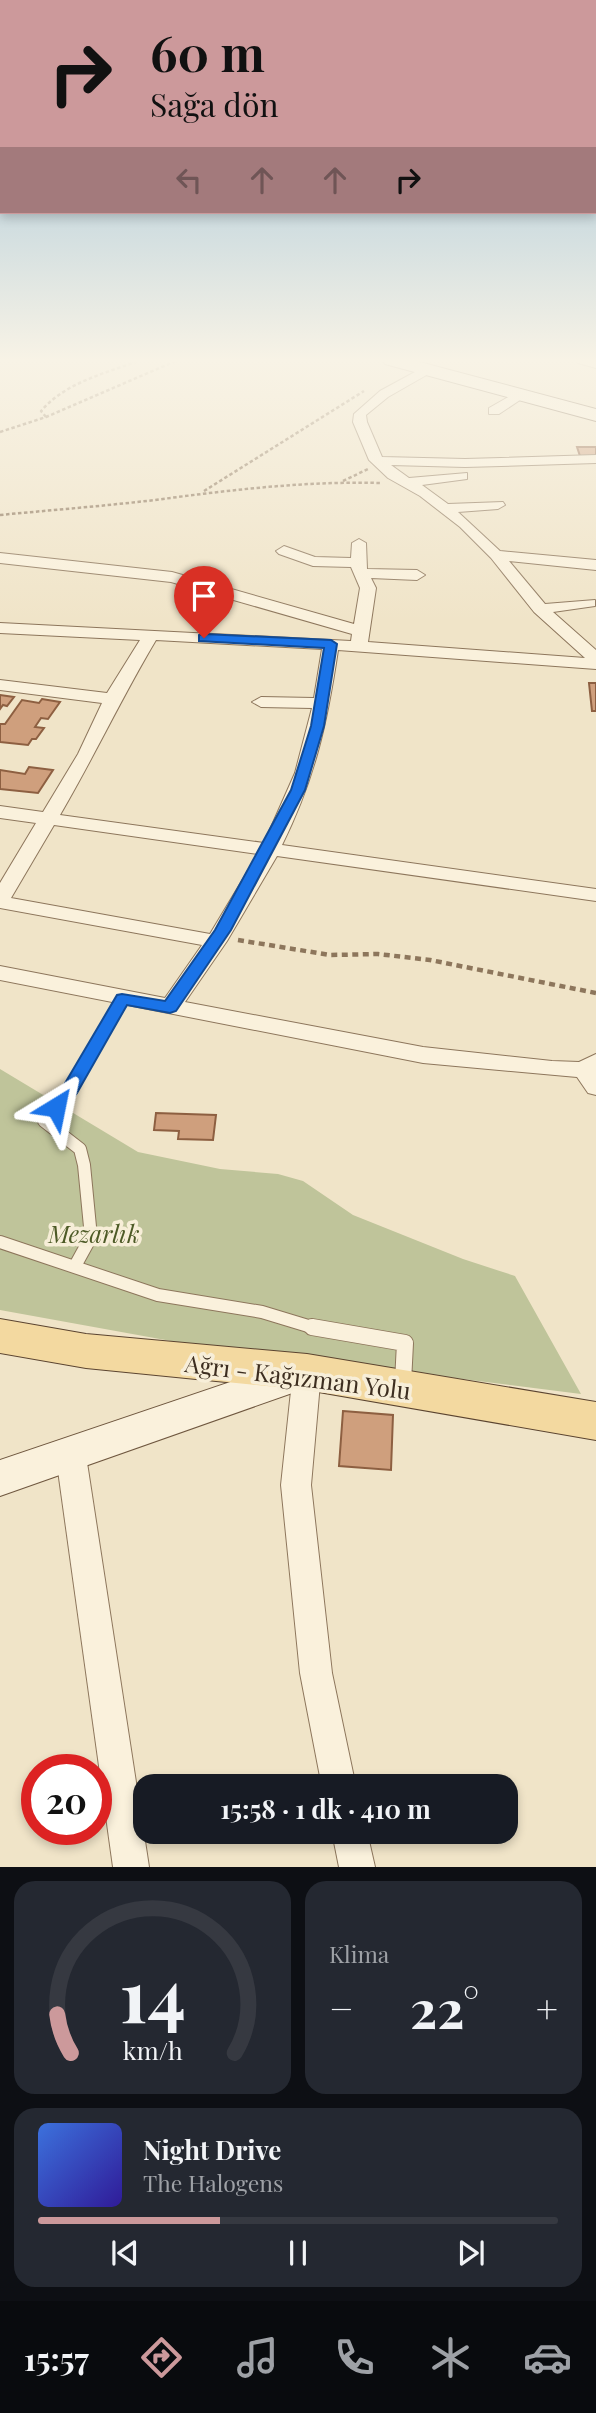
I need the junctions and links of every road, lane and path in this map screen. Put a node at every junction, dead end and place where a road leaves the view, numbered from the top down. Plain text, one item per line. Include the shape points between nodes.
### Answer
1 (278, 447) edge
2 (370, 447) edge
3 (596, 459) edge
4 (378, 461) junction
5 (462, 477) dead end
6 (339, 482) junction
7 (412, 485) junction
8 (199, 494) junction
9 (498, 505) dead end
10 (444, 508) junction
11 (0, 515) edge
12 (359, 543) dead end
13 (284, 551) dead end
14 (496, 555) junction
15 (0, 558) edge
16 (596, 565) edge
17 (360, 568) junction
18 (418, 575) dead end
19 (589, 603) dead end
20 (540, 609) junction
21 (0, 628) edge
22 (151, 636) junction
23 (361, 639) junction
24 (331, 644) junction
25 (596, 661) edge
26 (0, 685) edge
27 (112, 699) junction
28 (261, 702) dead end
29 (321, 704) junction
30 (0, 812) edge
31 (49, 818) junction
32 (269, 849) junction
33 (596, 895) edge
34 (0, 901) edge
35 (218, 939) junction
36 (0, 973) edge
37 (596, 993) edge
38 (122, 999) junction
39 (170, 1007) junction
40 (592, 1073) edge
41 (0, 1241) edge
42 (75, 1266) junction
43 (0, 1336) edge
44 (307, 1372) junction
45 (403, 1388) junction
46 (596, 1421) edge
47 (71, 1456) junction
48 (0, 1478) edge
49 (336, 1774) edge
50 (352, 1844) edge
51 (131, 1867) edge
52 (357, 1867) edge

1 - 8 path
2 - 4 street
3 - 4 street
4 - 6 path
4 - 7 street
5 - 7 street
6 - 7 path
6 - 8 path
7 - 10 street
8 - 11 path
9 - 10 street
10 - 14 street
12 - 17 street
13 - 17 street
14 - 16 street
14 - 20 street
15 - 23 street via 172,577
17 - 18 street
17 - 23 street via 368,588
19 - 20 street
20 - 25 street
21 - 22 street
22 - 24 street
22 - 27 street
23 - 24 street
23 - 25 street
24 - 29 street
26 - 27 street
27 - 31 street via 87,754
28 - 29 street
29 - 32 street via 298,790
30 - 31 street
31 - 32 street
31 - 34 street
32 - 33 street
32 - 35 street
34 - 35 street
35 - 37 path via 330,955 403,956
35 - 39 street
36 - 38 street
38 - 39 street
38 - 42 lane via 68,1093 44,1121 80,1149 84,1166 91,1237
39 - 40 street via 423,1055
41 - 42 lane
42 - 45 lane via 158,1295 405,1343
43 - 44 main road, Ağrı - Kağızman Yolu via 86,1351
44 - 45 main road, Ağrı - Kağızman Yolu
44 - 47 street
44 - 49 street via 296,1485 316,1673
45 - 46 main road, Ağrı - Kağızman Yolu
47 - 48 street
47 - 51 street
50 - 52 street

